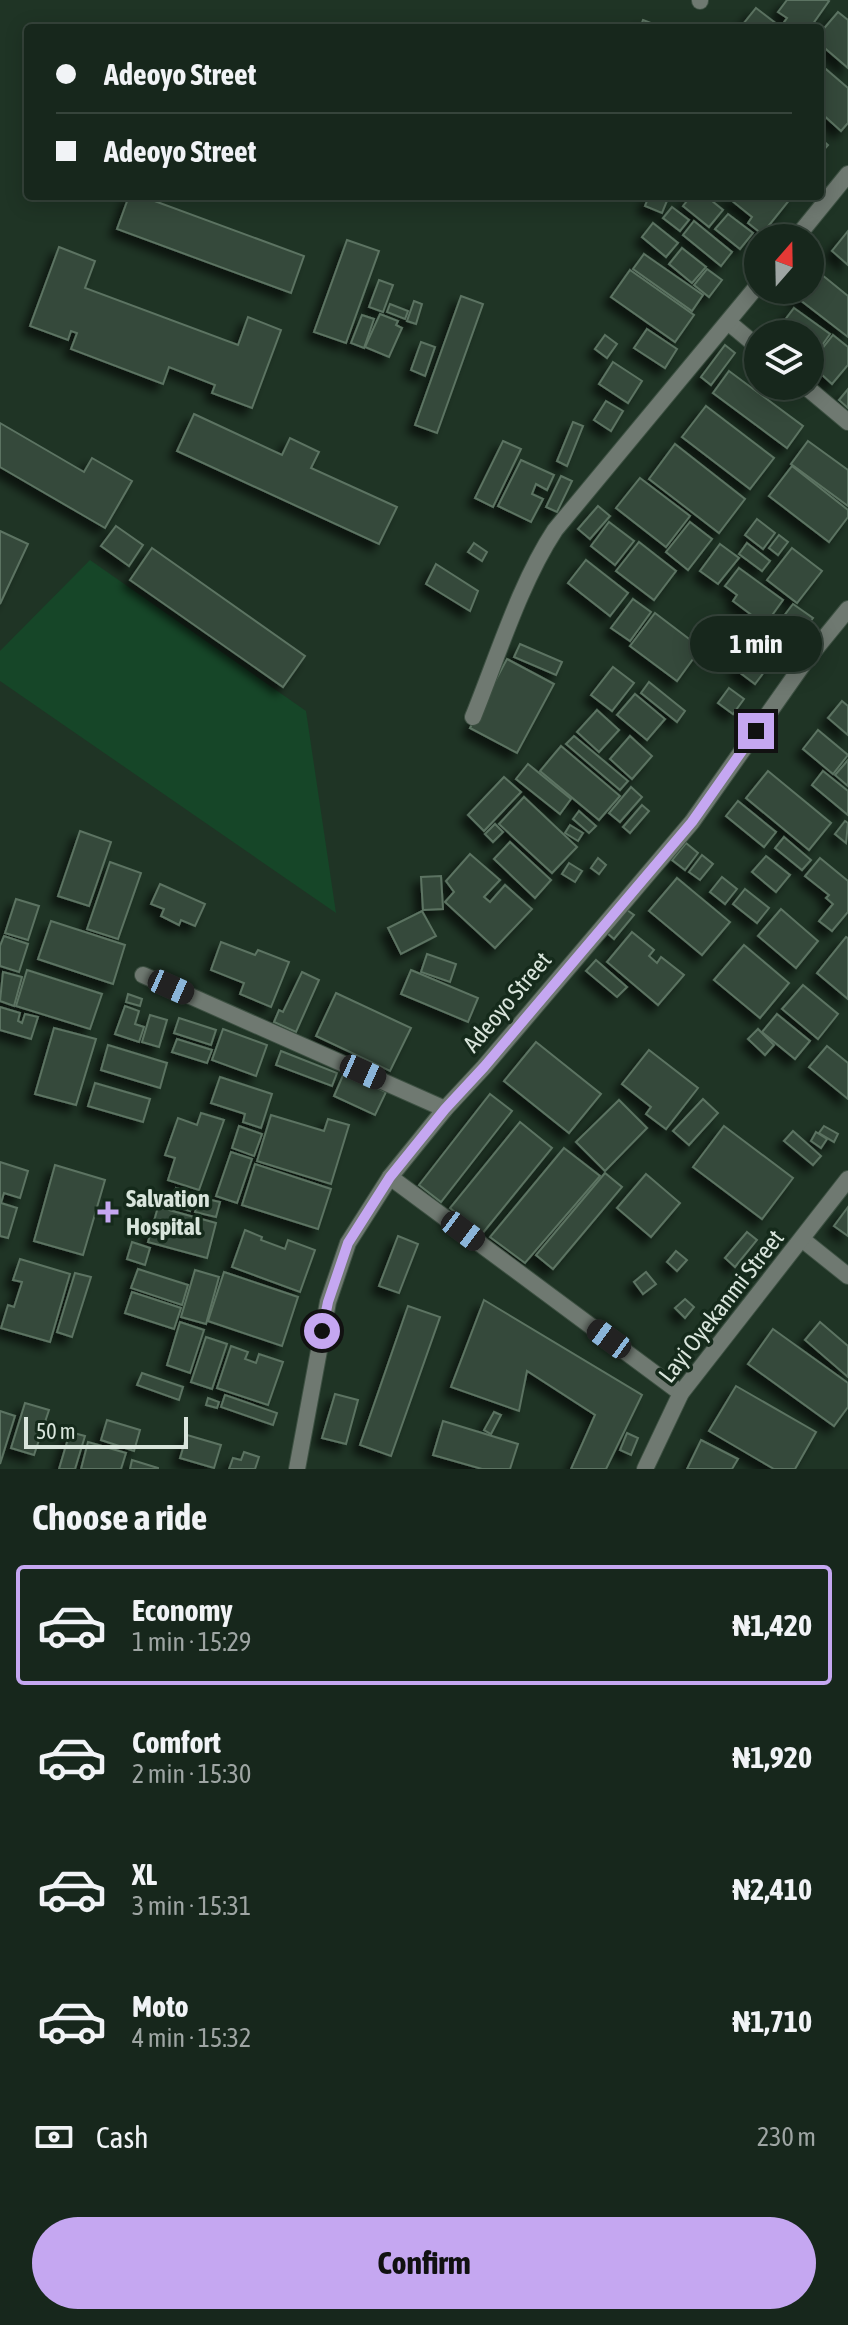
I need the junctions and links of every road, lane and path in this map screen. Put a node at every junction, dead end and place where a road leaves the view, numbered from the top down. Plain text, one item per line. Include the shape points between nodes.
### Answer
1 (848, 174) edge
2 (807, 224) edge
3 (744, 302) edge
4 (728, 322) junction
5 (744, 335) edge
6 (822, 400) edge
7 (848, 422) edge
8 (848, 609) edge
9 (473, 717) dead end
10 (143, 975) dead end
11 (445, 1109) junction
12 (390, 1177) junction
13 (848, 1179) edge
14 (803, 1240) junction
15 (848, 1276) edge
16 (681, 1393) junction
17 (297, 1469) edge
18 (645, 1469) edge

1 - 2 street
3 - 4 street
4 - 5 street
4 - 9 street via 555,530
6 - 7 street
8 - 11 street, Adeoyo Street via 692,822
10 - 11 street
11 - 12 street, Adeoyo Street
12 - 16 street
12 - 17 street, Adeoyo Street via 348,1243 328,1302
13 - 14 street, Layi Oyekanmi Street
14 - 15 street
14 - 16 street, Layi Oyekanmi Street
16 - 18 street, Layi Oyekanmi Street

